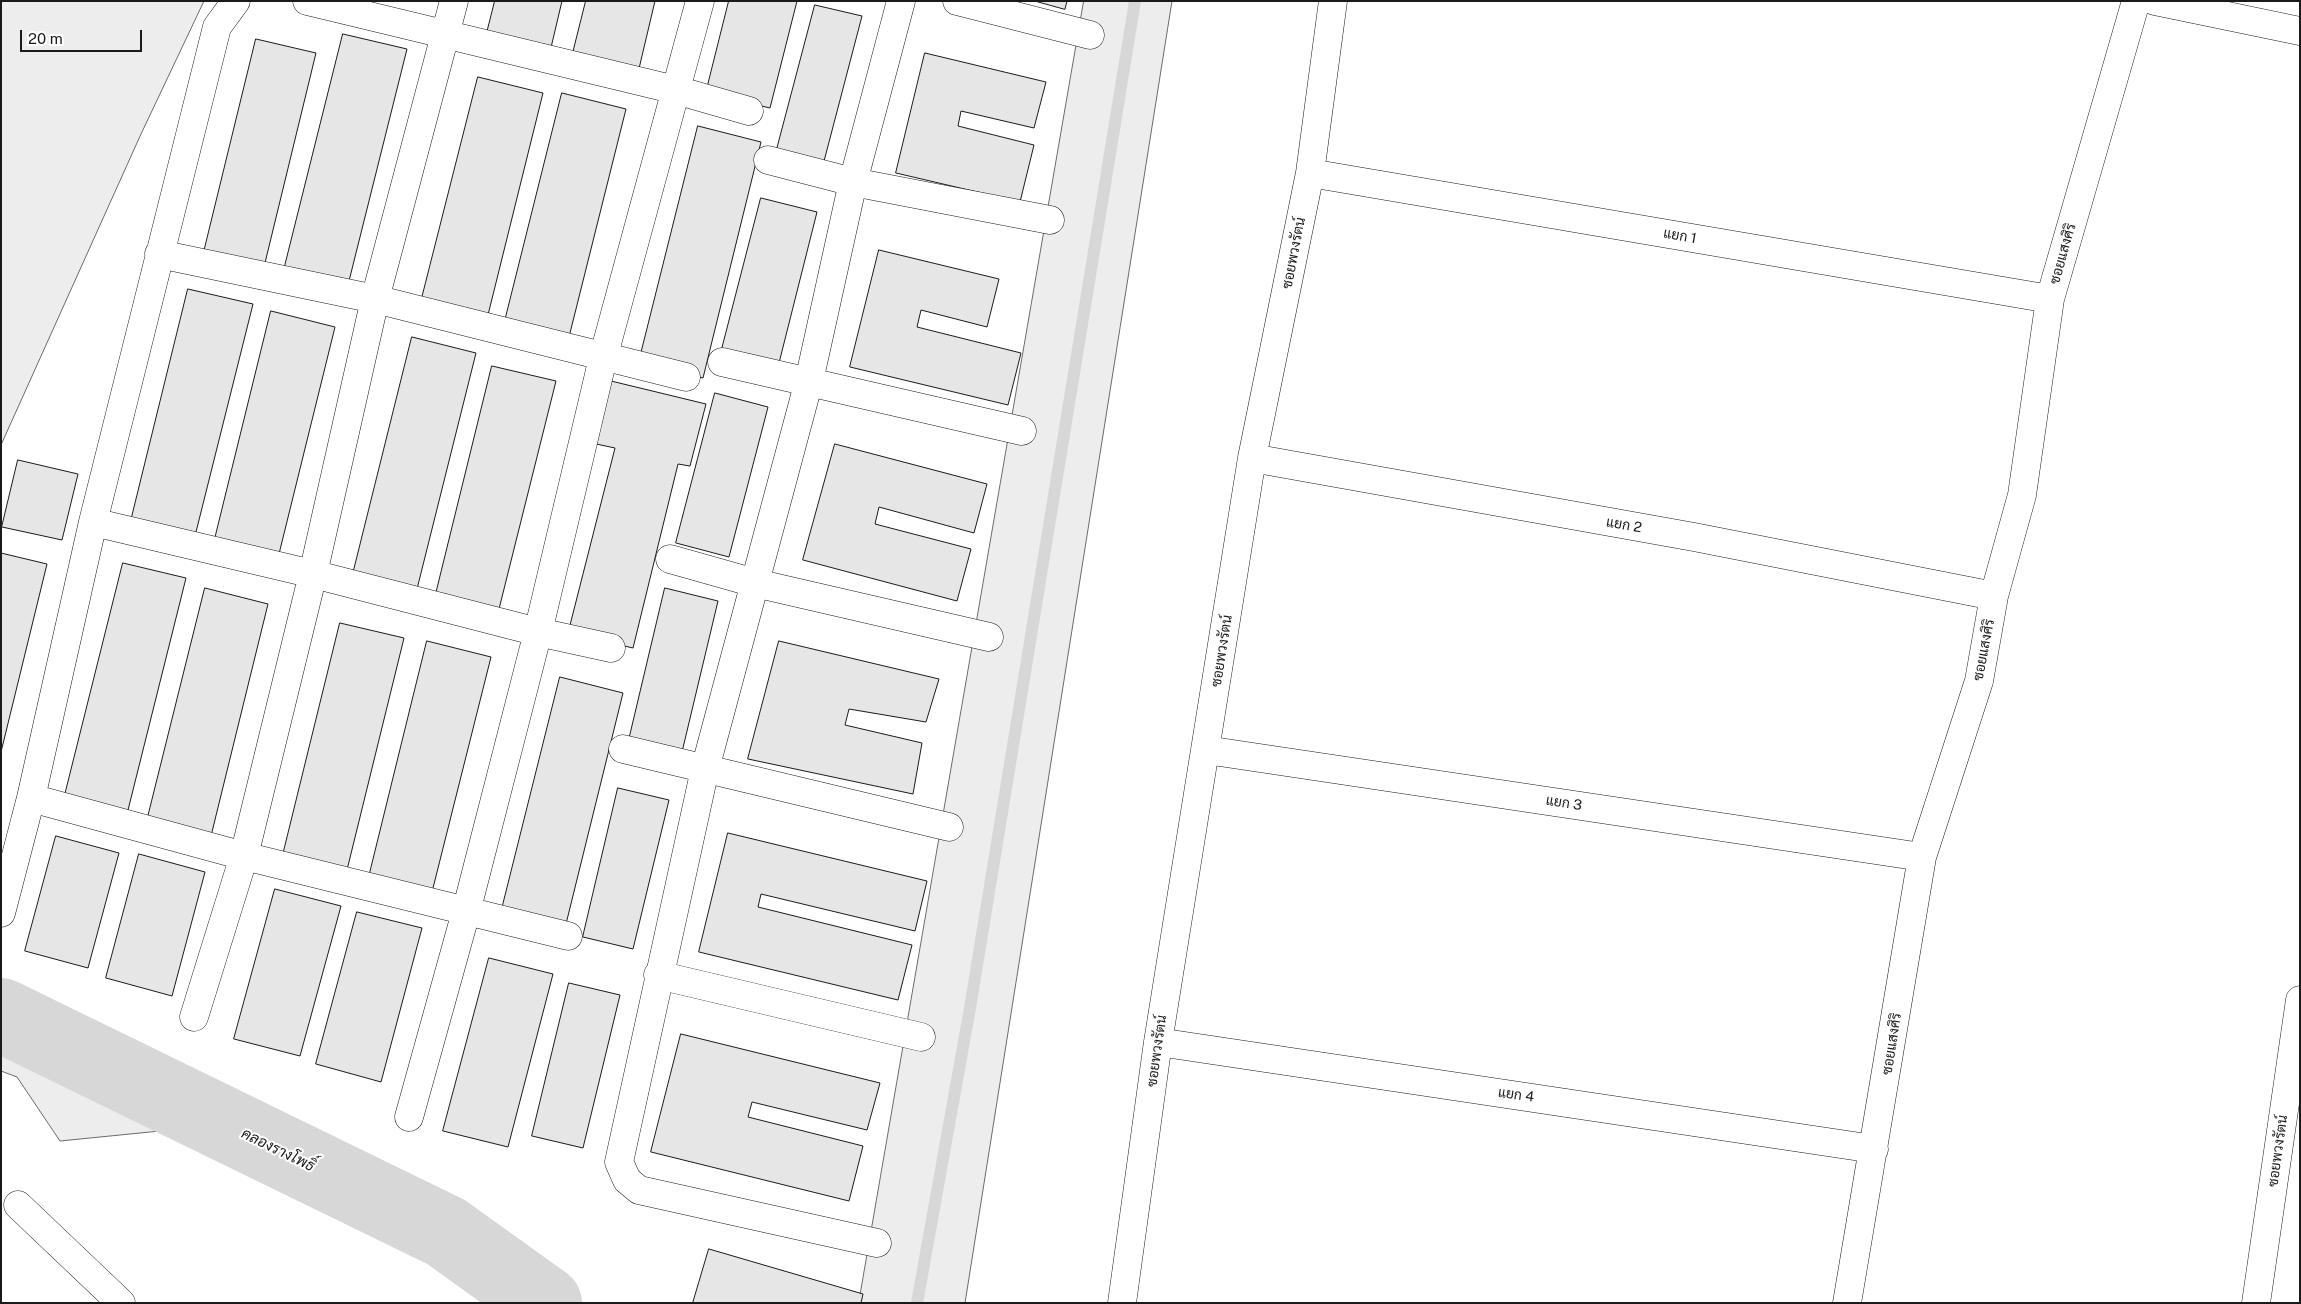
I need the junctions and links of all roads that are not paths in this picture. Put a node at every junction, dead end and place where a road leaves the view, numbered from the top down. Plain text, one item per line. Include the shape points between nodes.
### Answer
1 (236, 1) edge
2 (307, 1) edge
3 (454, 1) edge
4 (700, 1) edge
5 (901, 1) edge
6 (957, 1) edge
7 (1333, 1) edge
8 (2136, 1) edge
9 (2161, 2) edge
10 (2300, 31) edge
11 (1090, 35) dead end
12 (445, 36) junction
13 (676, 90) junction
14 (749, 110) dead end
15 (768, 160) dead end
16 (1310, 173) junction
17 (853, 182) junction
18 (1050, 220) dead end
19 (160, 254) junction
20 (375, 299) junction
21 (2050, 299) junction
22 (604, 358) junction
23 (722, 362) dead end
24 (686, 377) dead end
25 (809, 382) junction
26 (1022, 431) dead end
27 (1252, 458) junction
28 (93, 522) junction
29 (670, 559) dead end
30 (313, 574) junction
31 (755, 583) junction
32 (1994, 596) junction
33 (538, 632) junction
34 (989, 637) dead end
35 (611, 648) dead end
36 (623, 749) dead end
37 (1206, 750) junction
38 (705, 769) junction
39 (31, 798) junction
40 (949, 827) dead end
41 (244, 856) junction
42 (1922, 857) junction
43 (466, 912) junction
44 (1, 913) edge
45 (568, 936) dead end
46 (658, 975) junction
47 (2300, 1000) edge
48 (194, 1017) dead end
49 (921, 1037) dead end
50 (1158, 1042) junction
51 (409, 1117) dead end
52 (1874, 1149) junction
53 (18, 1205) dead end
54 (876, 1243) dead end
55 (121, 1303) edge
56 (1122, 1303) edge
57 (1847, 1303) edge
58 (2256, 1303) edge

1 - 19 street via 217,27
2 - 12 street
3 - 12 street
4 - 13 street
5 - 17 street
6 - 11 street
7 - 16 street, ซอยพวงรัตน์
8 - 21 street, ซอยแสงศิริ
9 - 10 street
12 - 13 street
12 - 20 street
13 - 14 street
13 - 22 street
15 - 17 street
16 - 21 street, แยก 1
16 - 27 street, ซอยพวงรัตน์
17 - 18 street
17 - 25 street
19 - 20 street
19 - 28 street
20 - 22 street
20 - 30 street
21 - 32 street, ซอยแสงศิริ via 2022,495
22 - 24 street
22 - 33 street
23 - 25 street
25 - 26 street
25 - 31 street
27 - 32 street, แยก 2 via 1694,537
27 - 37 street, ซอยพวงรัตน์
28 - 30 street
28 - 39 street
29 - 31 street
30 - 33 street
30 - 41 street
31 - 34 street
31 - 38 street
32 - 42 street, ซอยแสงศิริ via 1979,681
33 - 35 street
33 - 43 street
36 - 38 street
37 - 42 street, แยก 3
37 - 50 street, ซอยพวงรัตน์
38 - 40 street
38 - 46 street
39 - 41 street
39 - 44 street
41 - 43 street
41 - 48 street
42 - 52 street, ซอยแสงศิริ
43 - 45 street
43 - 51 street
46 - 49 street
46 - 54 street via 619,1162 627,1180 639,1190
47 - 58 street, ซอยพวงรัตน์
50 - 52 street, แยก 4
50 - 56 street, ซอยพวงรัตน์
52 - 57 street, ซอยแสงศิริ
53 - 55 street

